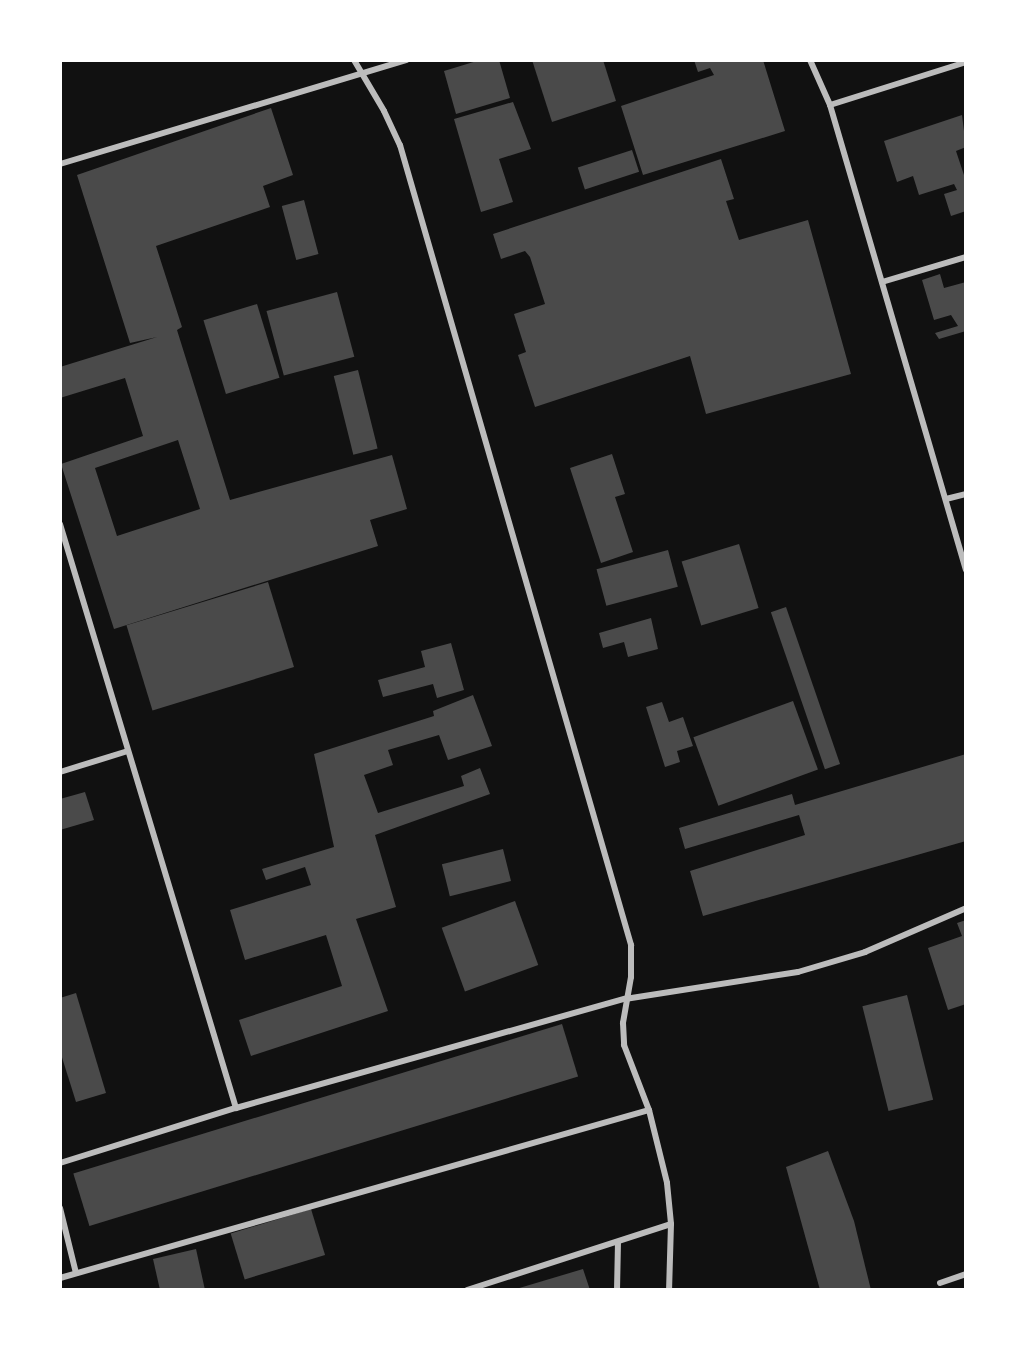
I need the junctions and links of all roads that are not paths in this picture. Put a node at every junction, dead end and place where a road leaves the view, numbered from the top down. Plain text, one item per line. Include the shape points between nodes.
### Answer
1 (354, 60) edge
2 (407, 60) edge
3 (810, 60) edge
4 (966, 62) edge
5 (364, 75) junction
6 (830, 105) junction
7 (60, 164) edge
8 (966, 257) edge
9 (882, 282) junction
10 (966, 494) edge
11 (946, 499) junction
12 (60, 524) edge
13 (966, 570) edge
14 (128, 751) junction
15 (60, 772) edge
16 (966, 908) edge
17 (625, 999) junction
18 (236, 1108) junction
19 (649, 1110) junction
20 (60, 1163) edge
21 (60, 1208) edge
22 (671, 1224) junction
23 (618, 1243) junction
24 (76, 1273) junction
25 (966, 1274) edge
26 (60, 1278) edge
27 (940, 1283) dead end
28 (467, 1290) edge
29 (617, 1290) edge
30 (669, 1290) edge

1 - 5 lane
2 - 5 lane
3 - 6 lane
4 - 6 lane
5 - 7 lane
5 - 17 lane via 400,145 631,945
6 - 9 lane
8 - 9 lane
9 - 11 lane
10 - 11 lane
11 - 13 lane
12 - 14 lane
14 - 15 lane
14 - 18 lane
16 - 17 lane via 865,952 798,972
17 - 18 lane
17 - 19 lane via 624,1045
18 - 20 lane
19 - 22 lane
19 - 24 lane
21 - 24 lane
22 - 23 lane
22 - 30 lane
23 - 28 lane
23 - 29 lane
24 - 26 lane
25 - 27 lane

